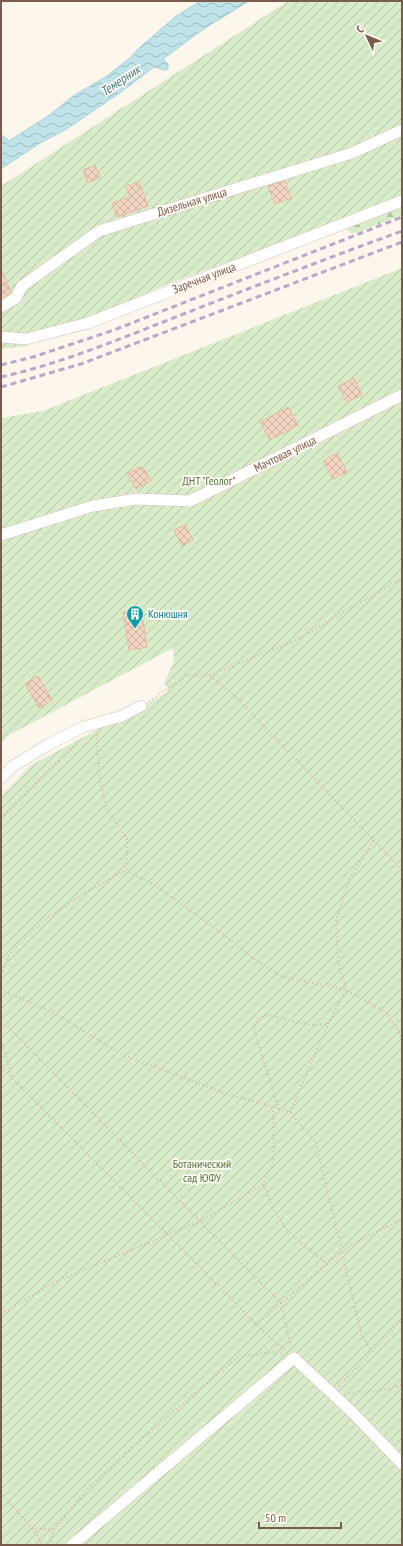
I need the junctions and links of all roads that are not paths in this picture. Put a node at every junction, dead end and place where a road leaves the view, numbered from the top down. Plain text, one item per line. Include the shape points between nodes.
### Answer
1 (402, 130) edge
2 (402, 201) edge
3 (1, 307) edge
4 (1, 337) edge
5 (402, 395) edge
6 (1, 535) edge
7 (141, 706) road end
8 (1, 778) edge
9 (402, 1464) edge
10 (72, 1545) edge

1 - 3 street, Дизельная улица via 352,152 99,231 22,286 16,298
2 - 4 street, Заречная улица via 88,323 26,339
5 - 6 street, Мачтовая улица via 190,501 137,499 93,506
7 - 8 street via 122,716 83,727 46,746 14,766
9 - 10 street via 352,1412 294,1358

